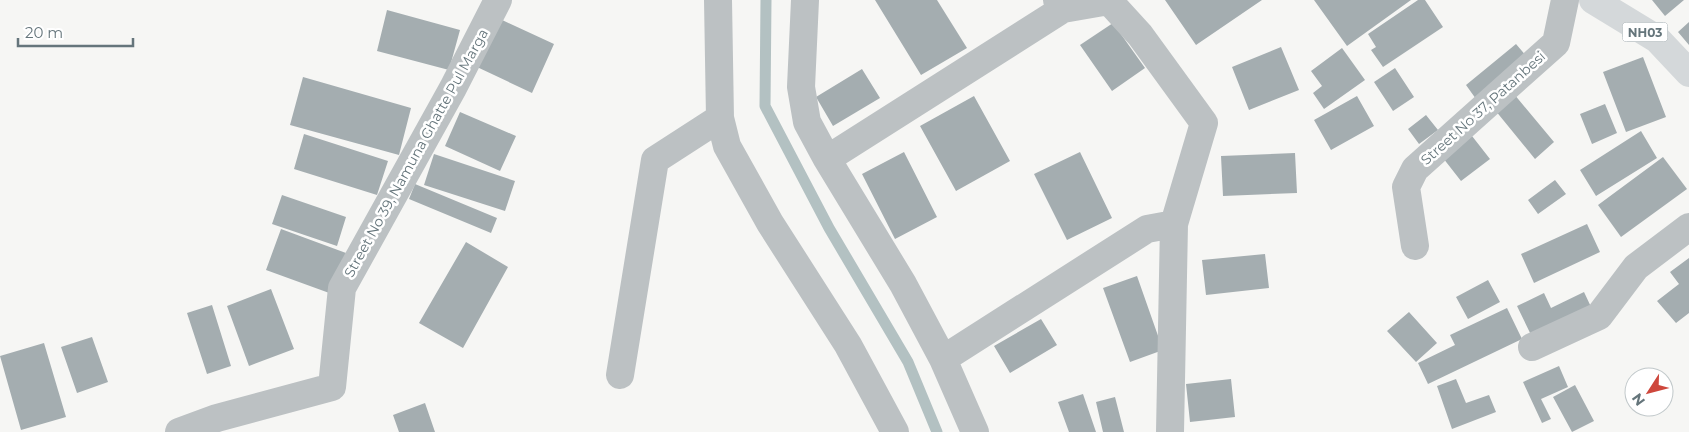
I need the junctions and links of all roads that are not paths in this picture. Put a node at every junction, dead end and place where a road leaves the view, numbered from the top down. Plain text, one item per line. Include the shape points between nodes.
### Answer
1 (498, 0) edge
2 (718, 0) edge
3 (805, 0) edge
4 (1565, 0) edge
5 (1593, 0) edge
6 (1060, 5) edge
7 (1689, 74) edge
8 (720, 118) junction
9 (827, 159) junction
10 (1174, 224) junction
11 (1689, 227) edge
12 (1415, 246) dead end
13 (1532, 347) dead end
14 (943, 359) junction
15 (620, 374) dead end
16 (179, 432) edge
17 (895, 432) edge
18 (975, 432) edge
19 (1170, 432) edge

1 - 16 street, Street No 39, Namuna Ghatte Pul Marga via 342,288 332,387 217,418
2 - 8 street
3 - 9 street via 801,87 807,122
4 - 12 street, Street No 37, Patanbesi via 1556,43 1415,169 1406,187
5 - 7 main road, NH03 via 1657,39
6 - 9 street
6 - 10 street via 1109,1 1140,35 1204,123
8 - 15 street via 654,160
8 - 17 street via 727,146 765,215 848,345
9 - 14 street via 903,284
10 - 14 street via 1147,229
10 - 19 street
11 - 13 street via 1636,267 1599,316
14 - 18 street

